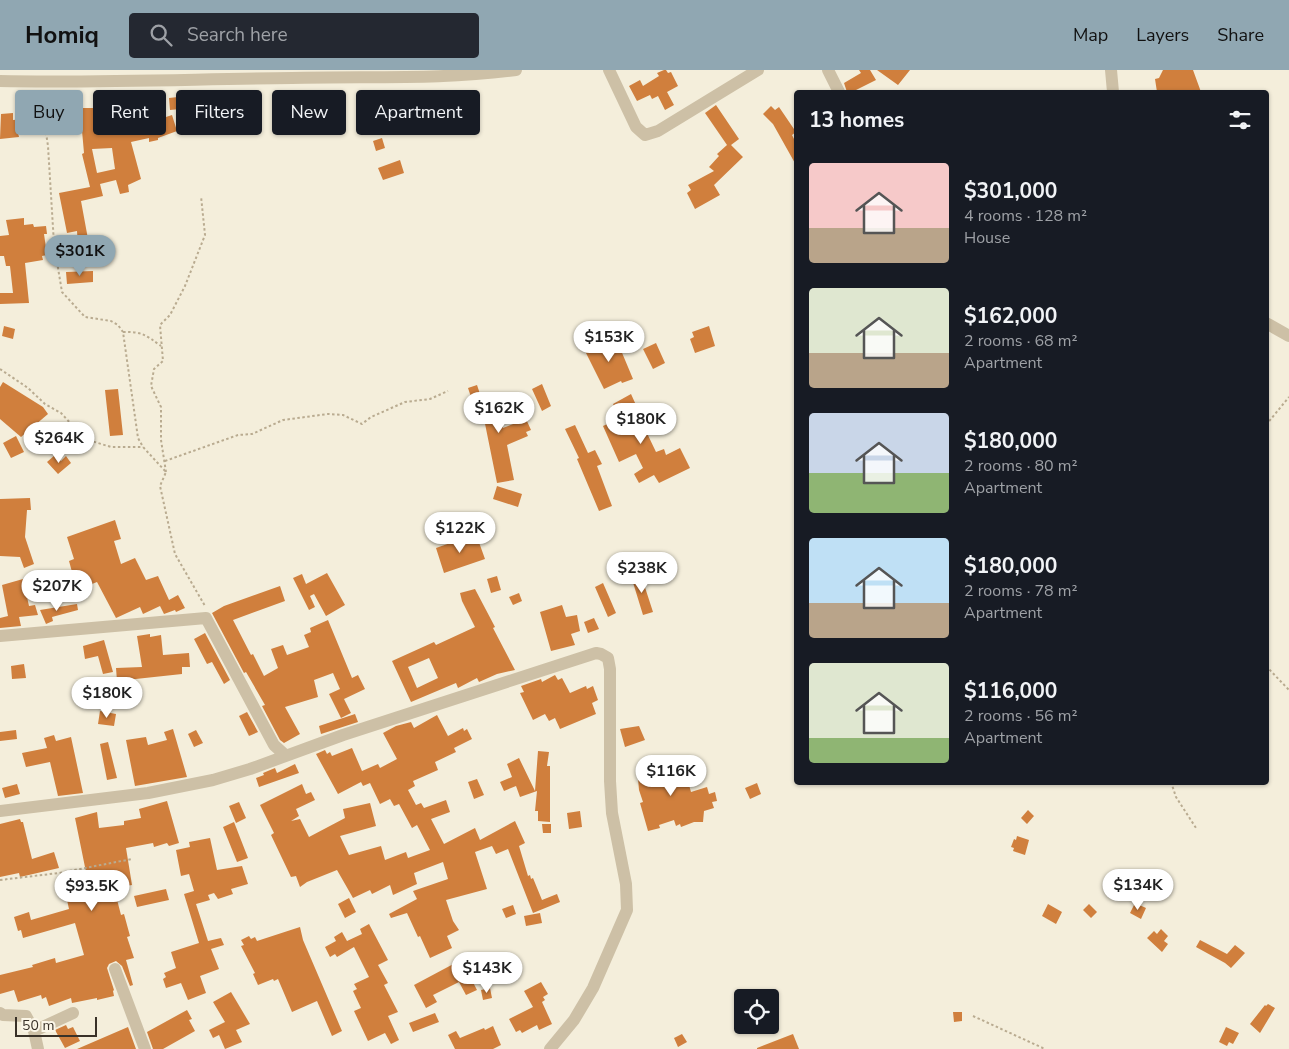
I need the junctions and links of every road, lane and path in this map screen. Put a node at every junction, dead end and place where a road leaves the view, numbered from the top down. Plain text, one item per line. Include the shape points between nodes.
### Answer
1 (516, 70) edge
2 (609, 70) edge
3 (758, 70) edge
4 (828, 70) edge
5 (1111, 70) edge
6 (0, 81) edge
7 (39, 82) junction
8 (838, 90) edge
9 (1113, 90) edge
10 (201, 196) dead end
11 (1269, 325) edge
12 (123, 332) junction
13 (1289, 336) edge
14 (162, 347) junction
15 (0, 368) edge
16 (448, 390) dead end
17 (1289, 397) edge
18 (1269, 421) edge
19 (143, 447) junction
20 (165, 461) junction
21 (166, 472) junction
22 (206, 618) junction
23 (0, 636) edge
24 (1269, 669) edge
25 (1289, 690) edge
26 (285, 756) junction
27 (1172, 785) edge
28 (0, 811) edge
29 (1196, 828) dead end
30 (132, 859) dead end
31 (0, 880) edge
32 (115, 969) dead end
33 (0, 1013) edge
34 (73, 1013) dead end
35 (973, 1016) dead end
36 (34, 1031) junction
37 (38, 1049) edge
38 (146, 1049) edge
39 (550, 1049) edge
40 (1045, 1049) edge

1 - 7 street via 430,76
2 - 3 street via 636,127 646,135 658,131
4 - 8 street
5 - 9 street
6 - 7 street
7 - 12 path via 48,146 54,244 62,292 85,317 111,321
10 - 14 path via 205,235 170,314 160,325
11 - 13 street
12 - 14 path via 144,334
12 - 19 path via 138,438
14 - 20 path via 163,361 154,369 151,386 160,407
15 - 19 path via 61,413 85,439 111,446
16 - 20 path via 430,398 404,402 362,424 342,415 328,414 283,420 252,434 238,434
17 - 18 path
19 - 21 path
20 - 21 path
21 - 22 path via 160,486 175,554 205,604
22 - 23 street
22 - 26 street via 274,744
24 - 25 path
26 - 28 street via 178,788
26 - 39 street via 596,653 608,658 612,813 626,884 627,910 593,988 574,1020
27 - 29 path
30 - 31 path
32 - 38 street
33 - 36 street via 26,1016
34 - 36 street
35 - 40 path
36 - 37 street

